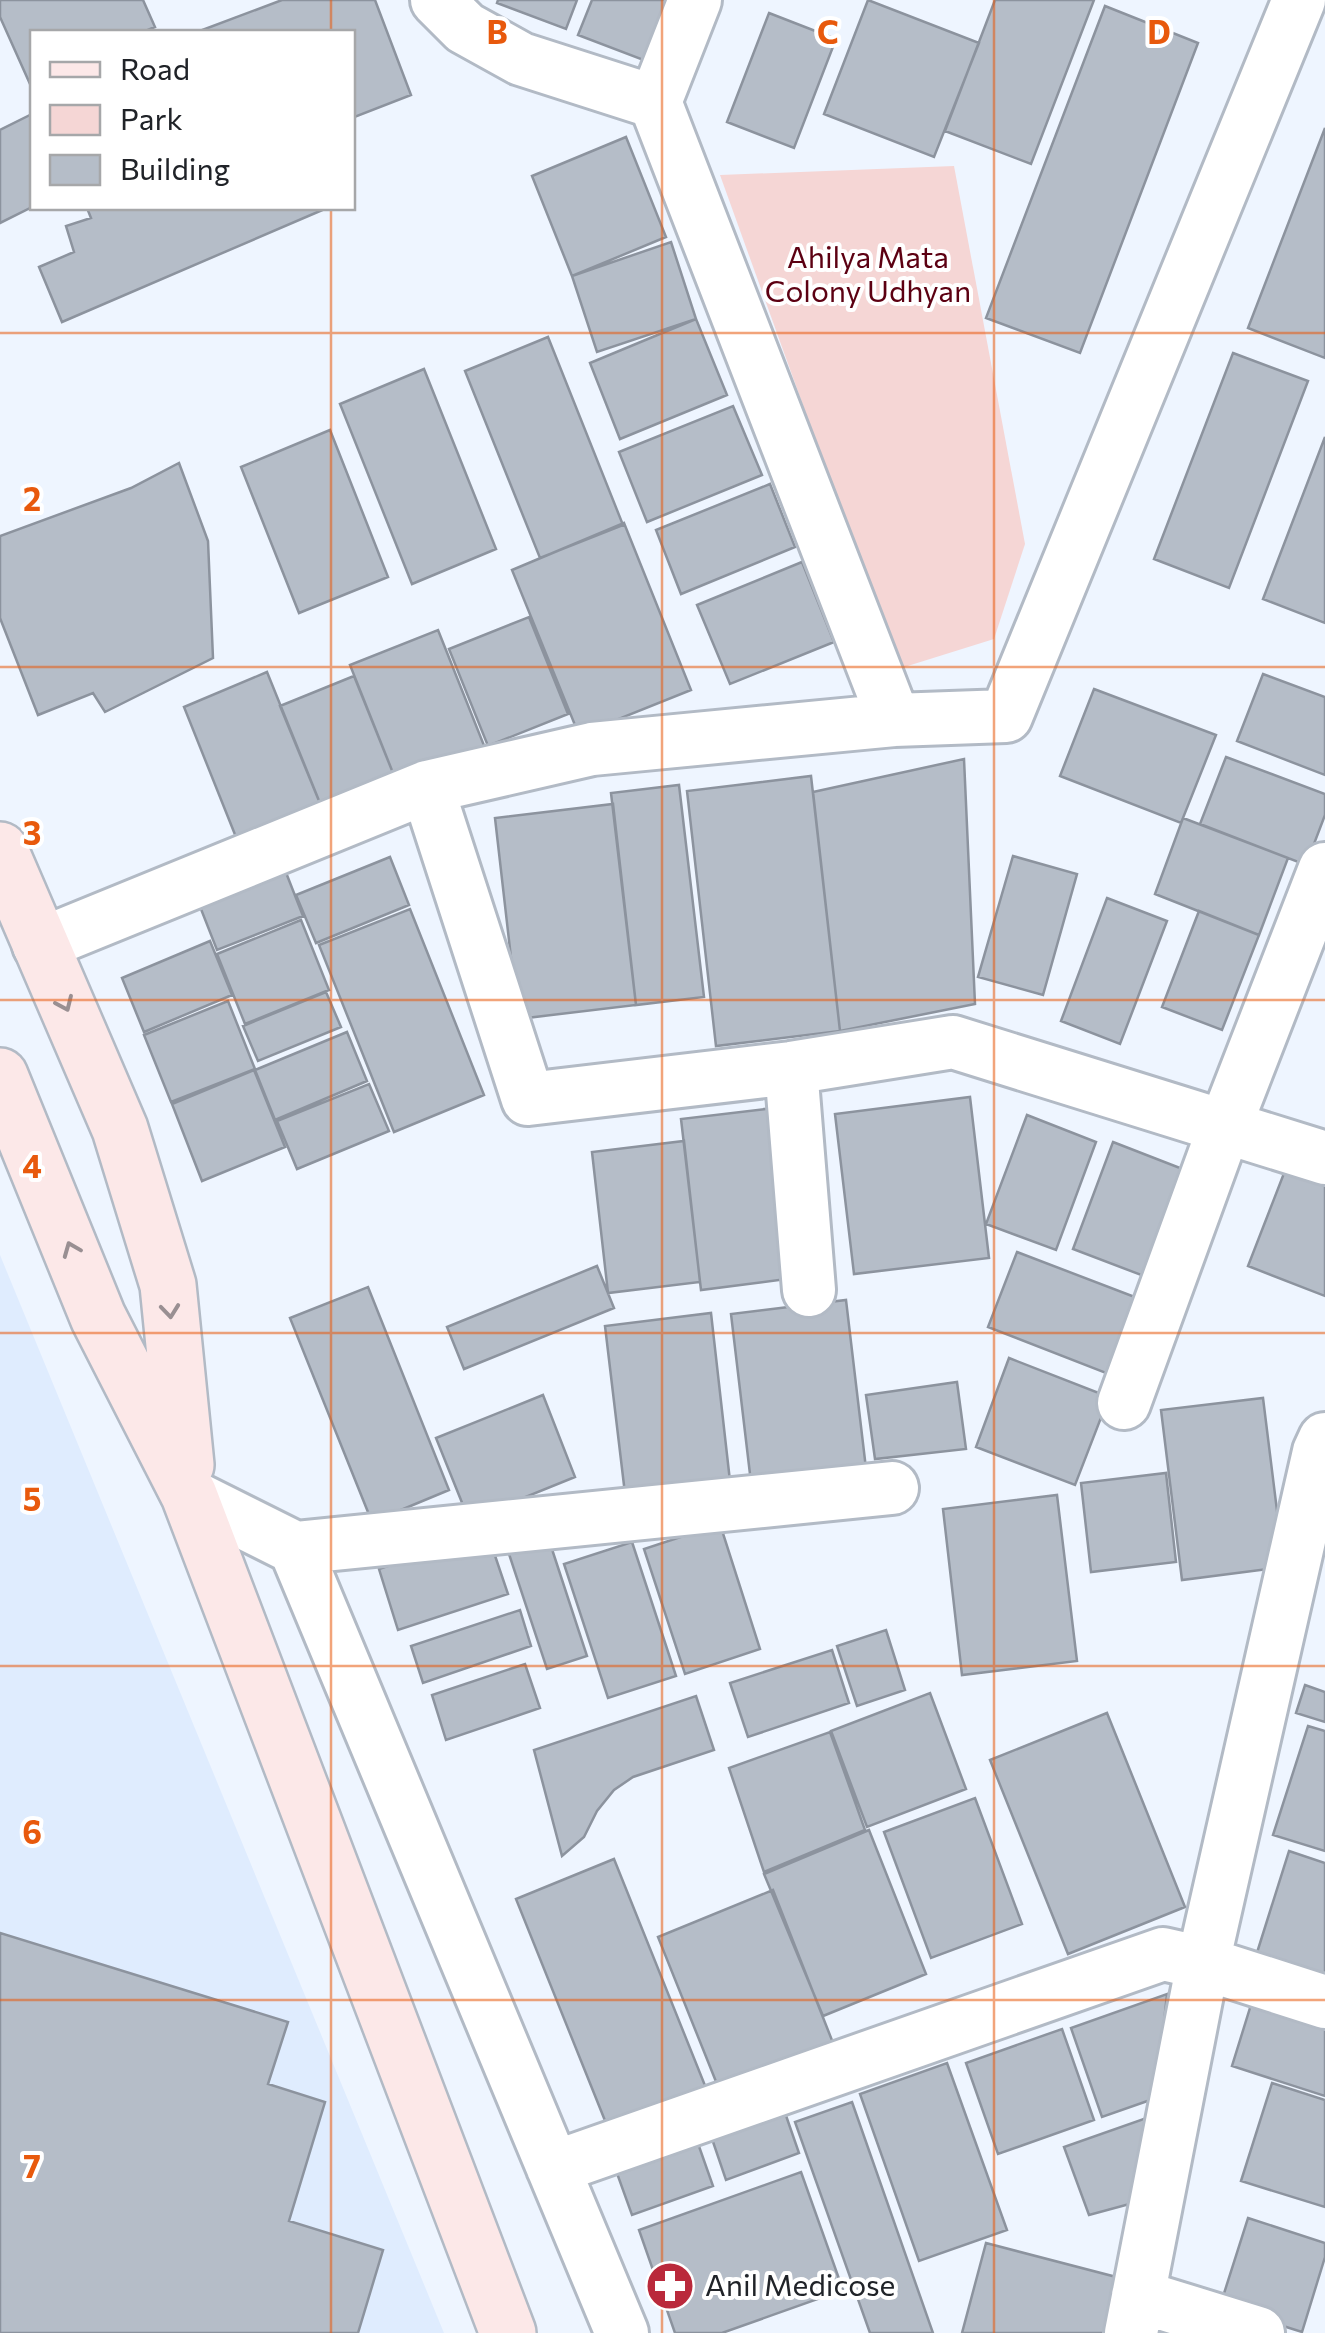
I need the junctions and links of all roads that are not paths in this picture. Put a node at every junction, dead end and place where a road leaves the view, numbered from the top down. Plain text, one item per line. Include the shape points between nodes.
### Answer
1 (437, 0) edge
2 (695, 0) edge
3 (1299, 0) edge
4 (1325, 10) edge
5 (655, 102) junction
6 (894, 720) junction
7 (427, 787) junction
8 (0, 850) edge
9 (1325, 869) edge
10 (39, 945) junction
11 (791, 1068) junction
12 (0, 1076) edge
13 (1225, 1126) junction
14 (1325, 1158) edge
15 (808, 1290) dead end
16 (1124, 1403) dead end
17 (1323, 1448) edge
18 (892, 1488) dead end
19 (189, 1494) junction
20 (295, 1548) junction
21 (1203, 1963) junction
22 (1325, 2002) edge
23 (553, 2168) junction
24 (1134, 2315) edge
25 (508, 2333) edge
26 (622, 2333) edge
27 (1258, 2333) edge

1 - 5 street via 464,28 521,59
2 - 5 street
3 - 4 street
3 - 6 street via 1006,716
5 - 6 street
6 - 7 street via 592,749
7 - 10 street
7 - 11 street via 528,1099
8 - 10 main road
9 - 13 street
10 -> 19 main road via 120,1129 168,1285
11 - 13 street via 952,1042
11 - 15 street
19 -> 12 main road via 98,1317
13 - 14 street
13 - 16 street
17 - 21 street
18 - 20 street
19 - 20 street
19 - 25 main road
20 - 23 street
21 - 22 street
21 - 23 street via 1162,1954
21 - 24 street
23 - 26 street
24 - 27 street

